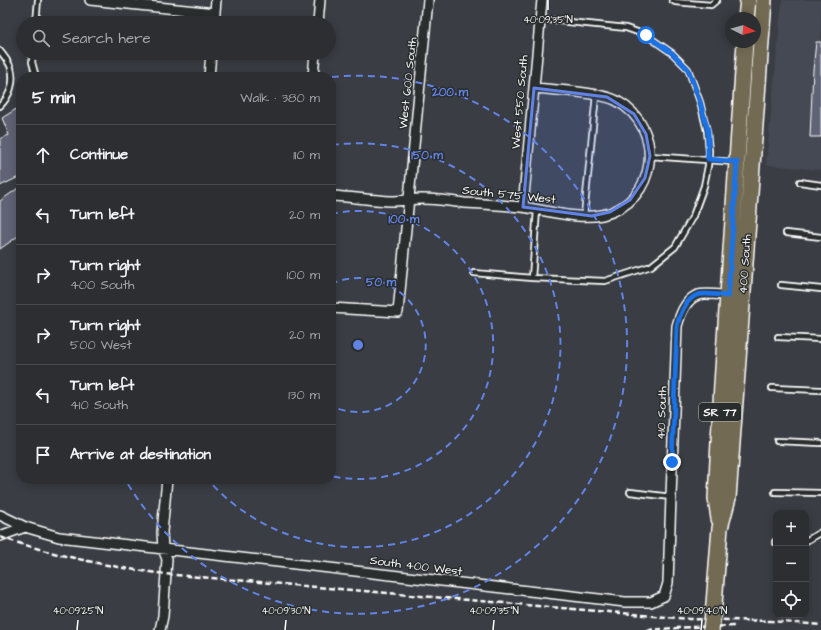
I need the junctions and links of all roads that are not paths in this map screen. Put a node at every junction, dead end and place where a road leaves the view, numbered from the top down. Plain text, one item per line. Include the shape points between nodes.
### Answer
1 (38, 0) edge
2 (90, 0) edge
3 (216, 0) edge
4 (320, 0) edge
5 (428, 0) edge
6 (542, 0) edge
7 (672, 0) edge
8 (717, 0) edge
9 (748, 0) edge
10 (764, 0) edge
11 (215, 12) junction
12 (747, 12) edge
13 (37, 16) edge
14 (215, 16) edge
15 (319, 16) edge
16 (540, 19) junction
17 (745, 48) edge
18 (0, 52) edge
19 (32, 60) edge
20 (210, 60) edge
21 (314, 60) edge
22 (35, 72) edge
23 (209, 72) edge
24 (313, 72) edge
25 (534, 88) junction
26 (596, 95) junction
27 (0, 106) edge
28 (650, 156) junction
29 (708, 159) junction
30 (737, 162) junction
31 (800, 182) dead end
32 (821, 185) edge
33 (336, 196) edge
34 (408, 200) junction
35 (523, 207) junction
36 (537, 210) junction
37 (584, 216) junction
38 (786, 233) dead end
39 (821, 237) edge
40 (474, 273) dead end
41 (532, 278) junction
42 (781, 285) dead end
43 (821, 289) edge
44 (736, 296) junction
45 (336, 308) edge
46 (778, 337) dead end
47 (821, 339) edge
48 (772, 388) dead end
49 (821, 390) edge
50 (778, 441) dead end
51 (821, 443) edge
52 (167, 484) edge
53 (630, 492) dead end
54 (775, 492) dead end
55 (821, 494) edge
56 (671, 497) junction
57 (0, 515) edge
58 (25, 527) junction
59 (821, 532) edge
60 (0, 536) edge
61 (809, 539) edge
62 (163, 549) junction
63 (664, 596) joint
64 (160, 630) edge
65 (711, 630) edge

1 - 13 lane
2 - 11 street
3 - 11 street
4 - 15 street
5 - 34 street, West 600 South
6 - 16 street, West 550 South
7 - 8 lane via 711,5
9 - 12 main road
10 - 44 main road, 400 South / SR 77
11 - 14 street
16 - 25 street, West 550 South
16 - 29 lane via 626,28 646,35 672,53 688,69 700,102 708,131
17 - 30 main road, 400 South / SR 77
18 - 27 lane via 11,67 12,84 10,93
19 - 22 lane
20 - 23 street
21 - 24 street
25 - 26 street
25 - 35 street, West 550 South
26 - 28 street via 616,100 634,114 647,137
26 - 37 lane
28 - 29 lane
28 - 37 street, South 575 West via 645,178 633,198 607,213
29 - 30 lane
29 - 41 lane via 704,186 693,216 675,247 651,266 605,281
30 - 44 main road, 400 South / SR 77
31 - 32 lane
33 - 34 street, South 575 West
34 - 35 street, South 575 West
34 - 45 street, West 600 South via 398,312
35 - 36 street, South 575 West
36 - 37 street, South 575 West
36 - 41 lane
38 - 39 lane
40 - 41 lane
42 - 43 lane
44 - 56 street, 410 South via 698,295 686,303 680,315 677,326
44 - 65 main road, 400 South / SR 77, bridge via 728,498 720,528
46 - 47 lane
48 - 49 lane
50 - 51 lane
52 - 62 street
53 - 56 lane
54 - 55 lane
56 - 63 street, 410 South via 668,583
57 - 58 street, South 400 West
58 - 60 street
58 - 62 street, South 400 West via 58,537
59 - 61 lane
62 - 63 street, South 400 West via 625,602 651,602
62 - 64 street via 167,559

